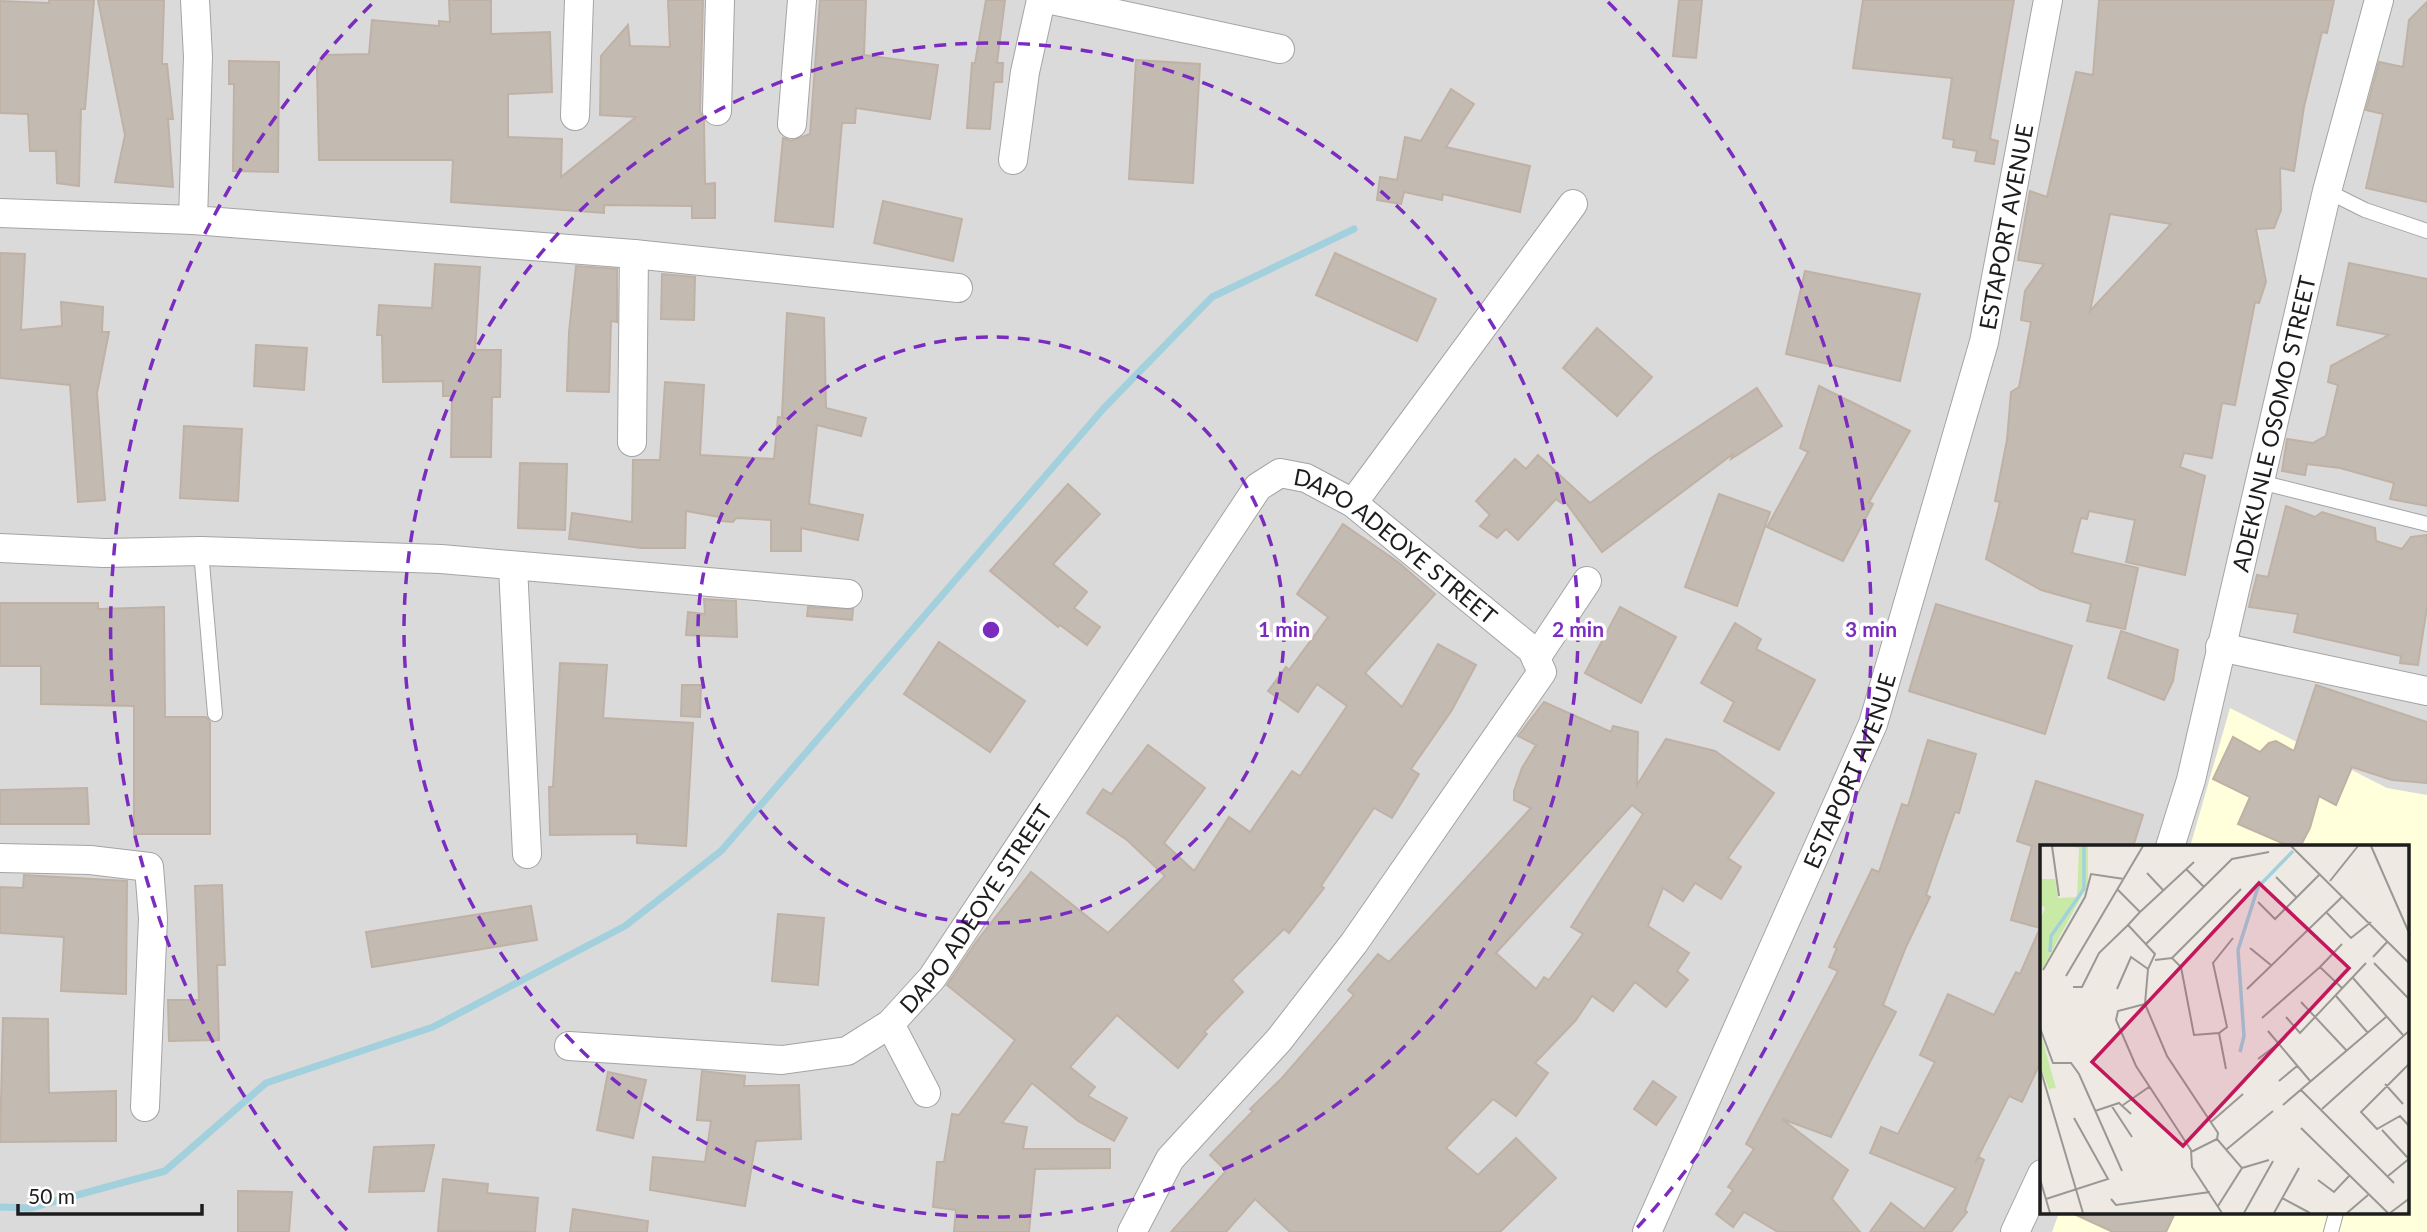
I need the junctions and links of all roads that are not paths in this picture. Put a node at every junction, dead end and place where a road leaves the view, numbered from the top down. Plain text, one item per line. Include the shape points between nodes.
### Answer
1 (195, 0) edge
2 (579, 0) edge
3 (720, 0) edge
4 (802, 0) edge
5 (1041, 0) edge
6 (1052, 0) edge
7 (2048, 0) edge
8 (2379, 0) edge
9 (1280, 49) dead end
10 (717, 111) dead end
11 (575, 117) dead end
12 (792, 124) dead end
13 (1013, 160) dead end
14 (2327, 191) junction
15 (1573, 204) dead end
16 (0, 213) edge
17 (193, 220) junction
18 (2427, 231) edge
19 (634, 254) junction
20 (958, 288) dead end
21 (632, 442) dead end
22 (2260, 482) junction
23 (1353, 503) junction
24 (2427, 524) edge
25 (0, 548) edge
26 (201, 551) junction
27 (513, 566) junction
28 (1587, 581) dead end
29 (848, 594) dead end
30 (2220, 647) junction
31 (1536, 659) junction
32 (2427, 691) edge
33 (215, 714) dead end
34 (2171, 845) edge
35 (527, 854) dead end
36 (0, 858) edge
37 (890, 1024) junction
38 (569, 1046) dead end
39 (926, 1093) dead end
40 (145, 1107) dead end
41 (2040, 1178) edge
42 (2336, 1214) edge
43 (1132, 1232) edge
44 (1647, 1232) edge
45 (2015, 1232) edge
46 (2331, 1232) edge

1 - 17 street via 198,57
2 - 11 street
3 - 10 street
4 - 12 street
5 - 13 street
6 - 9 street
7 - 44 street, ESTAPORT AVENUE via 1984,342 1873,724
8 - 14 street, ADEKUNLE OSOMO STREET
14 - 18 lane via 2365,210
14 - 22 street, ADEKUNLE OSOMO STREET
15 - 23 street
16 - 17 street
17 - 19 street
19 - 20 street
19 - 21 street
22 - 24 lane
22 - 30 street, ADEKUNLE OSOMO STREET
23 - 31 street, DAPO ADEOYE STREET via 1532,650
23 - 37 street, DAPO ADEOYE STREET via 1306,478 1280,473 1258,487 932,978
25 - 26 street
26 - 27 street via 441,559
26 - 33 lane
27 - 29 street
27 - 35 street
28 - 31 street
30 - 32 street
30 - 34 street, ADEKUNLE OSOMO STREET via 2191,780
31 - 43 street via 1542,672 1528,696 1370,921 1279,1040 1170,1159
36 - 40 street via 149,867 153,918
37 - 38 street, DAPO ADEOYE STREET via 847,1051 782,1059
37 - 39 street
41 - 45 street
42 - 46 lane

